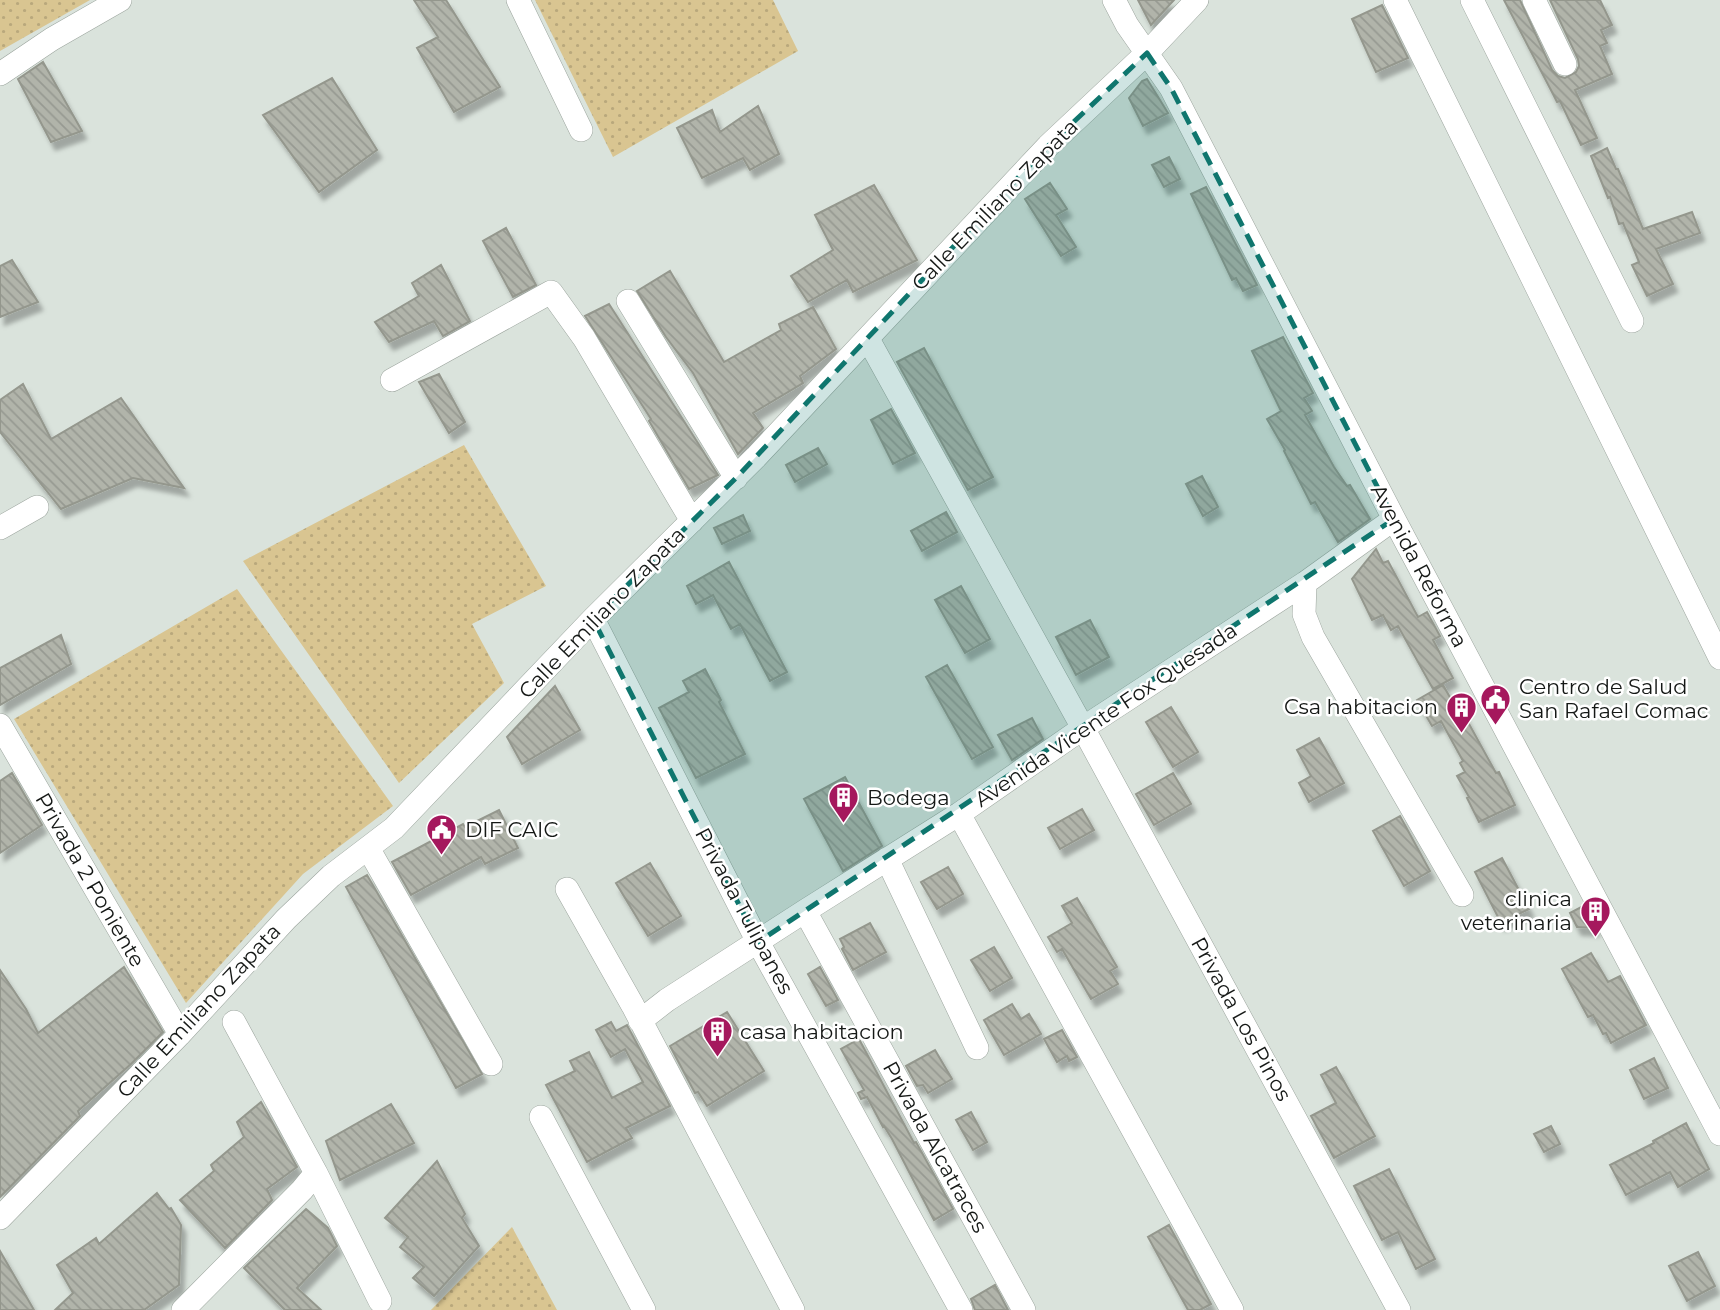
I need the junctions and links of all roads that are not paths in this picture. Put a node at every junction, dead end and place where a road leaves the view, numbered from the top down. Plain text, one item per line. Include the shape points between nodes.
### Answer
1 (120, 0) edge
2 (518, 0) edge
3 (1114, 0) edge
4 (1197, 0) edge
5 (1395, 0) edge
6 (1472, 0) edge
7 (1534, 0) edge
8 (1147, 53) junction
9 (1565, 64) dead end
10 (0, 74) edge
11 (581, 130) dead end
12 (628, 301) dead end
13 (1632, 321) dead end
14 (868, 339) junction
15 (392, 380) dead end
16 (736, 478) junction
17 (37, 507) dead end
18 (1394, 519) junction
19 (692, 521) junction
20 (0, 528) edge
21 (1304, 583) junction
22 (593, 619) junction
23 (1720, 658) edge
24 (0, 725) edge
25 (1083, 728) junction
26 (959, 814) junction
27 (368, 848) junction
28 (887, 859) junction
29 (567, 889) dead end
30 (1462, 895) dead end
31 (805, 911) junction
32 (758, 942) junction
33 (640, 1021) junction
34 (234, 1022) dead end
35 (180, 1034) junction
36 (977, 1048) dead end
37 (491, 1064) dead end
38 (541, 1116) dead end
39 (1720, 1134) edge
40 (316, 1174) junction
41 (0, 1218) edge
42 (380, 1300) dead end
43 (183, 1310) edge
44 (644, 1310) edge
45 (793, 1310) edge
46 (961, 1310) edge
47 (1024, 1310) edge
48 (1232, 1310) edge
49 (1399, 1310) edge

1 - 10 street
2 - 11 street
3 - 8 street, Avenida Reforma
4 - 8 street, Calle Emiliano Zapata
5 - 23 street
6 - 13 street
7 - 9 street
8 - 14 street, Calle Emiliano Zapata via 1048,146
8 - 18 street, Avenida Reforma via 1171,88
12 - 16 street
14 - 16 street, Calle Emiliano Zapata
14 - 25 street, Privada Los Pinos
15 - 19 street via 551,292 584,338
16 - 19 street, Calle Emiliano Zapata
17 - 20 street
18 - 21 street, Avenida Vicente Fox Quesada
18 - 39 street, Avenida Reforma
19 - 22 street, Calle Emiliano Zapata
21 - 25 street, Avenida Vicente Fox Quesada
21 - 30 street via 1304,614 1313,637
22 - 27 street, Calle Emiliano Zapata via 394,828
22 - 32 street, Privada Tulipanes
24 - 35 street, Privada 2 Poniente
25 - 26 street, Avenida Vicente Fox Quesada
25 - 49 street, Privada Los Pinos
26 - 28 street, Avenida Vicente Fox Quesada
26 - 48 street
27 - 35 street, Calle Emiliano Zapata via 286,919
27 - 37 street
28 - 31 street, Avenida Vicente Fox Quesada
28 - 36 street
29 - 33 street
31 - 32 street, Avenida Vicente Fox Quesada
31 - 47 street, Privada Alcatraces
32 - 33 street, Avenida Vicente Fox Quesada
32 - 46 street, Privada Tulipanes
33 - 45 street
34 - 40 street
35 - 41 street, Calle Emiliano Zapata
38 - 44 street
40 - 42 street
40 - 43 street

